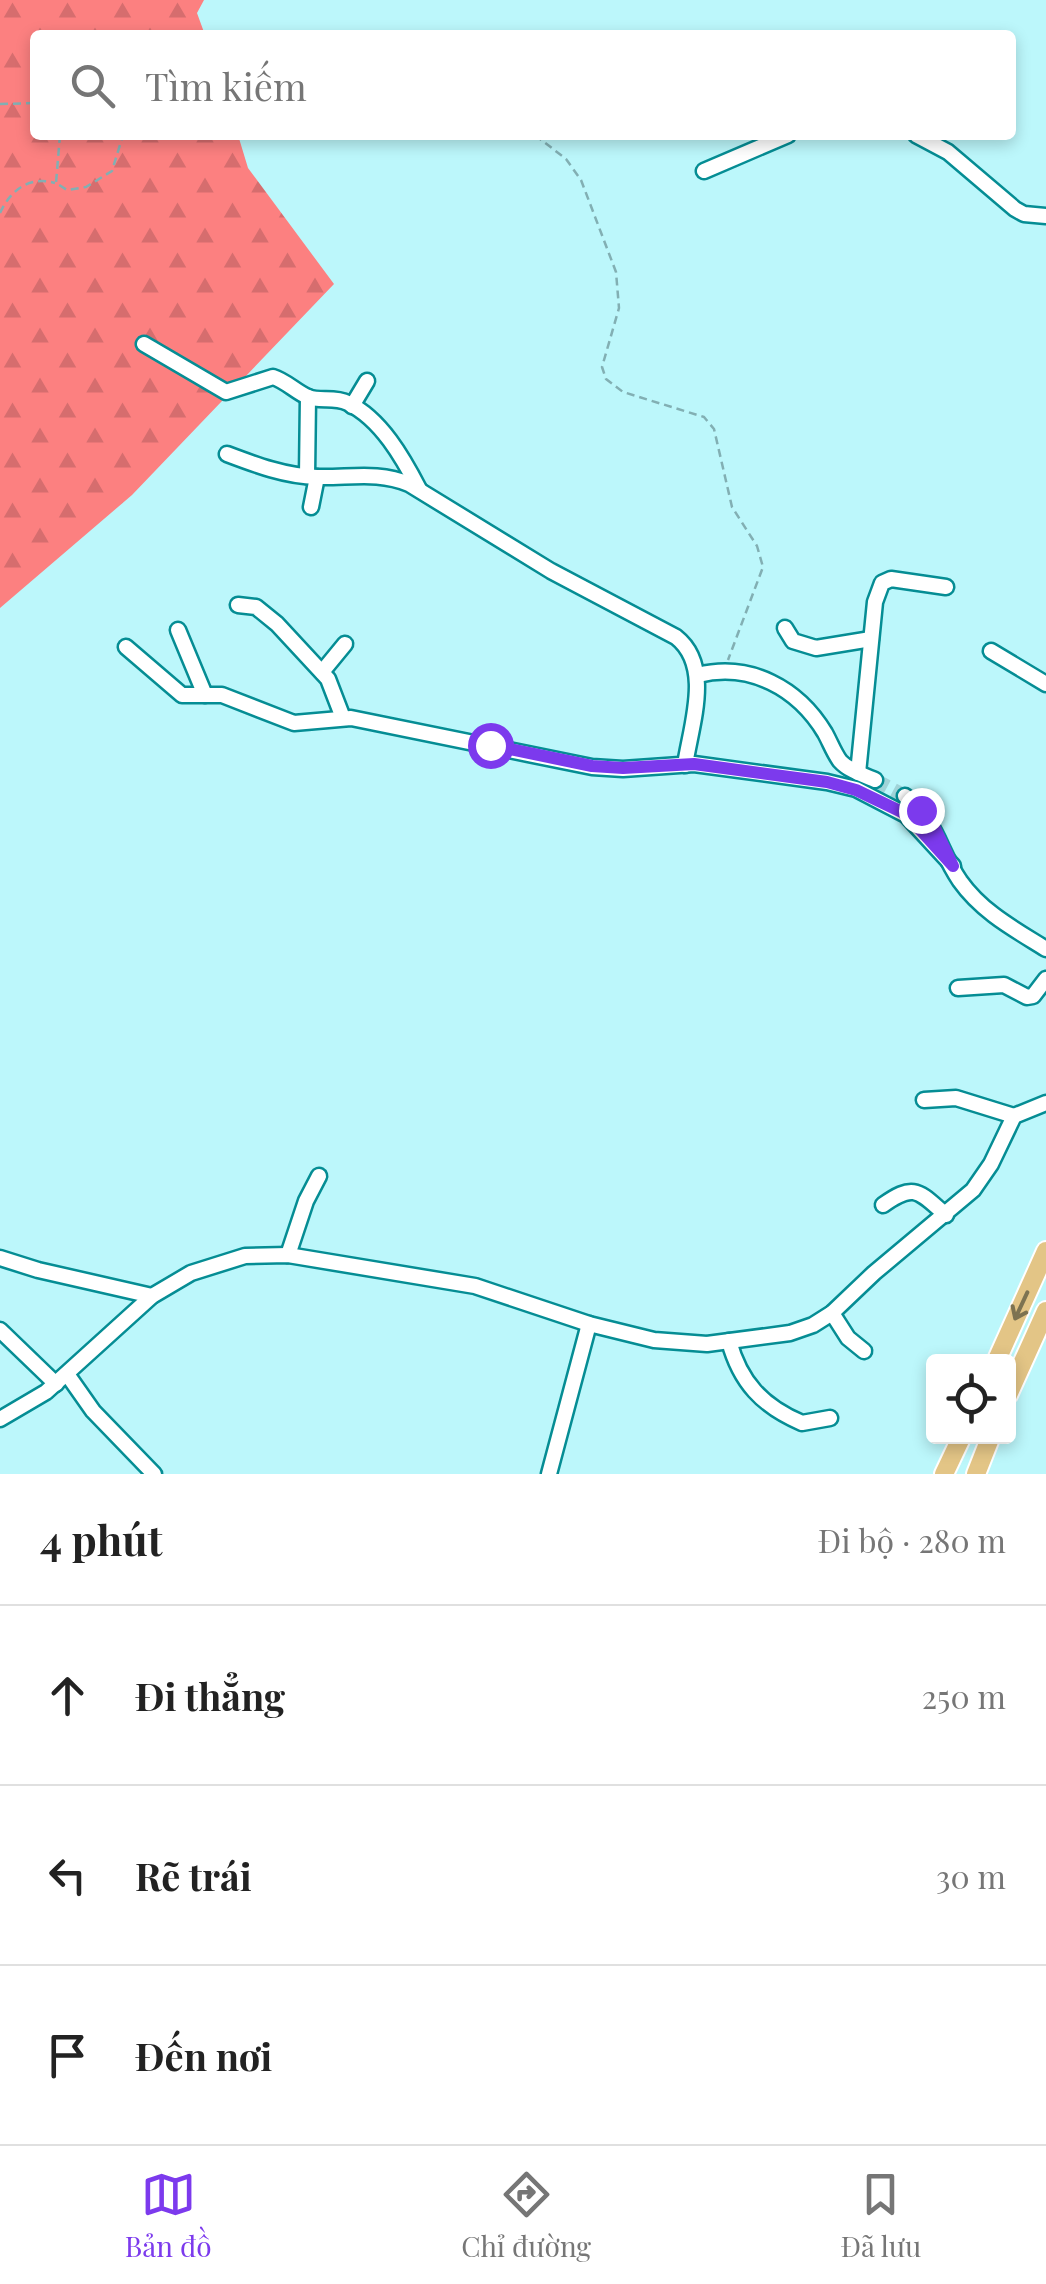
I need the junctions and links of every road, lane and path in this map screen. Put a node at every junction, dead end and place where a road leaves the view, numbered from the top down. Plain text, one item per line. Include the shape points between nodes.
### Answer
1 (30, 102) edge
2 (0, 104) edge
3 (60, 140) edge
4 (121, 140) edge
5 (541, 140) edge
6 (777, 140) edge
7 (925, 140) edge
8 (704, 172) dead end
9 (56, 183) junction
10 (0, 213) edge
11 (1046, 216) edge
12 (144, 344) dead end
13 (367, 382) dead end
14 (308, 397) junction
15 (352, 406) junction
16 (227, 454) dead end
17 (312, 476) junction
18 (420, 491) junction
19 (311, 508) dead end
20 (946, 586) dead end
21 (238, 604) dead end
22 (785, 628) dead end
23 (178, 630) dead end
24 (871, 639) junction
25 (345, 644) dead end
26 (126, 647) dead end
27 (991, 651) dead end
28 (724, 671) junction
29 (322, 672) junction
30 (698, 676) junction
31 (1046, 684) edge
32 (205, 696) junction
33 (343, 718) junction
34 (685, 764) junction
35 (858, 773) junction
36 (874, 780) tunnel mouth
37 (905, 796) tunnel mouth
38 (953, 866) junction
39 (1046, 949) edge
40 (1046, 979) edge
41 (958, 988) dead end
42 (924, 1100) dead end
43 (1046, 1103) edge
44 (1014, 1116) junction
45 (319, 1176) dead end
46 (883, 1205) dead end
47 (946, 1215) junction
48 (1046, 1251) edge
49 (288, 1256) junction
50 (0, 1258) edge
51 (152, 1296) junction
52 (1046, 1311) edge
53 (832, 1313) junction
54 (589, 1324) junction
55 (0, 1330) edge
56 (730, 1341) junction
57 (864, 1351) dead end
58 (1000, 1354) edge
59 (1016, 1377) edge
60 (61, 1379) junction
61 (830, 1418) dead end
62 (0, 1419) edge
63 (958, 1444) edge
64 (989, 1444) edge
65 (154, 1474) edge
66 (548, 1474) edge
67 (944, 1474) edge
68 (976, 1474) edge

1 - 2 path
3 - 9 path
4 - 9 path via 112,171 86,187 67,190
5 - 28 path via 581,180 616,272 618,308 602,368 606,379 623,392 704,417 714,428 732,506 757,546 763,567
6 - 8 street
7 - 11 street via 1015,209
9 - 10 path via 39,179 17,189
12 - 14 street via 226,392 273,377
13 - 15 street
14 - 15 street
14 - 17 street
15 - 18 street via 394,446
16 - 17 street
17 - 18 street via 375,474
17 - 19 street
18 - 30 street via 676,637 688,646
20 - 24 street via 891,578 882,583
21 - 29 street via 265,613
22 - 24 street via 793,641 816,648
23 - 32 street
24 - 35 street
25 - 29 street
26 - 32 street via 175,692
27 - 31 street
28 - 30 street
28 - 35 street via 789,692 824,731 841,763
29 - 33 street
30 - 34 street
32 - 33 street via 235,699 294,723
33 - 34 street via 592,766
34 - 38 street via 856,790 906,814
35 - 36 street
37 - 38 street via 934,826
38 - 39 street via 986,911
40 - 41 street via 1026,998 1004,985
42 - 44 street via 956,1098
43 - 44 street
44 - 47 street via 982,1177
45 - 49 street
46 - 47 street via 910,1190
47 - 53 street
48 -> 58 main road
49 - 51 street via 245,1256 191,1273
49 - 54 street via 474,1286
50 - 51 street
51 - 60 street
52 - 59 main road
53 - 56 street via 790,1332
53 - 57 street
54 - 56 street via 654,1340
54 - 66 street
55 - 60 street
56 - 61 street via 743,1379 763,1399 802,1423
60 - 62 street
60 - 65 street
63 - 67 main road
64 - 68 main road

